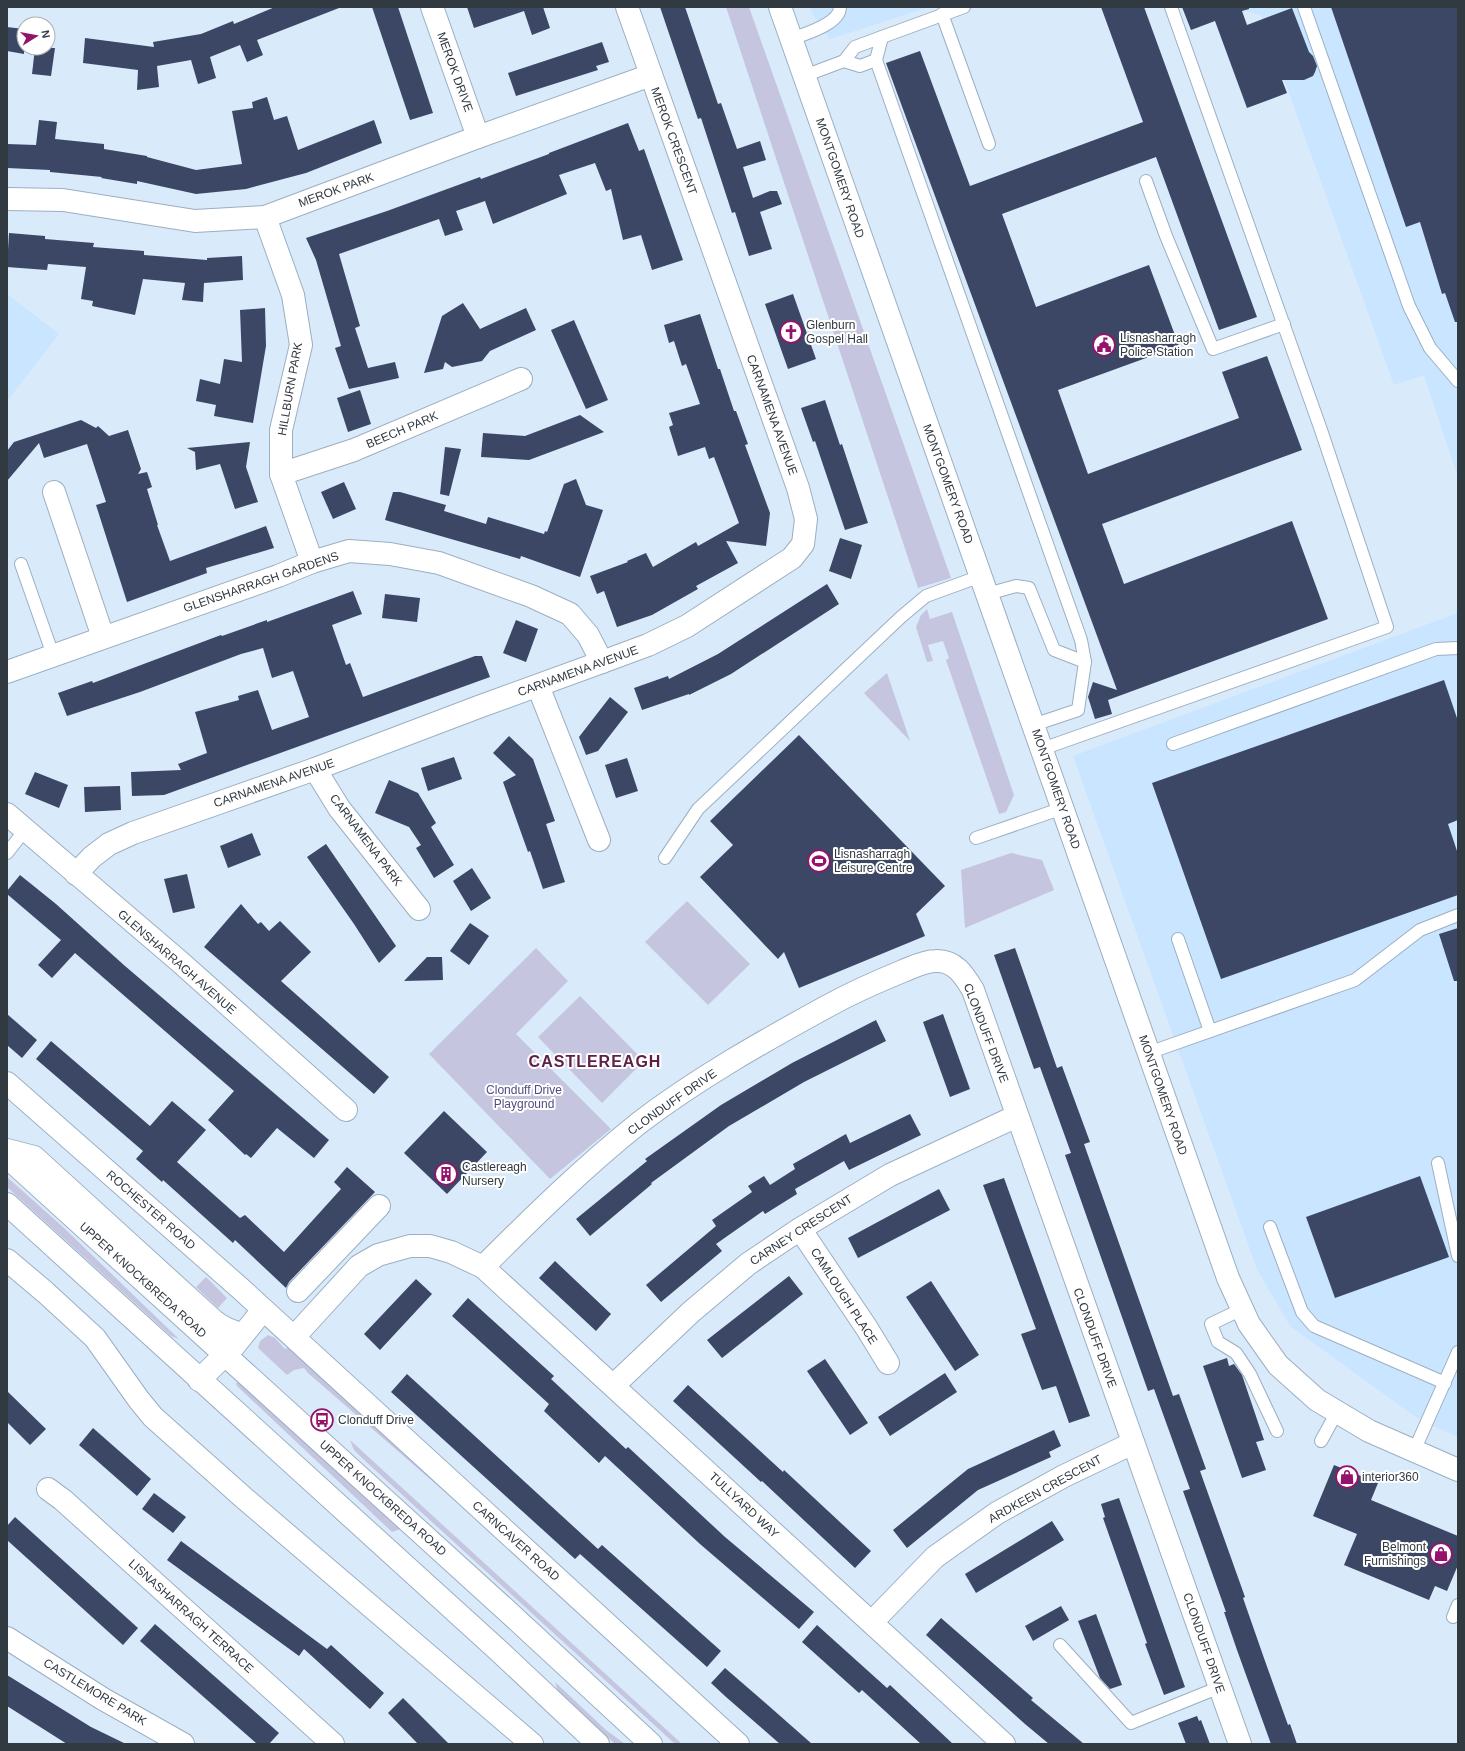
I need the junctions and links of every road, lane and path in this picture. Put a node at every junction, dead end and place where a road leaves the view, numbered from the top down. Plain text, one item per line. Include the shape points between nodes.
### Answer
1 (432, 7) edge
2 (627, 7) edge
3 (780, 7) edge
4 (840, 7) edge
5 (964, 7) edge
6 (1171, 7) edge
7 (1304, 7) edge
8 (942, 14) junction
9 (882, 37) junction
10 (792, 39) junction
11 (876, 60) junction
12 (844, 61) junction
13 (651, 74) junction
14 (804, 76) junction
15 (478, 137) junction
16 (989, 144) dead end
17 (1146, 181) dead end
18 (7, 199) edge
19 (265, 217) junction
20 (722, 274) joint
21 (1284, 324) junction
22 (521, 379) dead end
23 (1458, 382) edge
24 (281, 474) junction
25 (54, 492) dead end
26 (312, 562) junction
27 (21, 564) dead end
28 (984, 585) junction
29 (103, 637) junction
30 (1458, 648) edge
31 (53, 655) junction
32 (602, 662) junction
33 (1085, 662) junction
34 (7, 672) edge
35 (538, 686) junction
36 (1034, 725) junction
37 (1173, 744) dead end
38 (1042, 749) junction
39 (315, 769) junction
40 (1063, 808) junction
41 (7, 814) edge
42 (25, 830) junction
43 (976, 838) dead end
44 (599, 840) dead end
45 (7, 853) edge
46 (665, 858) dead end
47 (76, 874) junction
48 (419, 909) dead end
49 (1458, 915) edge
50 (1178, 940) dead end
51 (1210, 1031) junction
52 (1148, 1053) junction
53 (7, 1083) edge
54 (346, 1110) dead end
55 (1017, 1116) junction
56 (7, 1150) edge
57 (7, 1157) edge
58 (1438, 1163) dead end
59 (7, 1204) edge
60 (378, 1206) dead end
61 (1270, 1227) dead end
62 (800, 1229) junction
63 (1458, 1256) edge
64 (7, 1260) edge
65 (325, 1263) junction
66 (483, 1266) junction
67 (344, 1282) junction
68 (298, 1291) dead end
69 (1242, 1309) junction
70 (263, 1310) junction
71 (243, 1334) junction
72 (294, 1337) junction
73 (1458, 1352) edge
74 (225, 1354) junction
75 (888, 1363) dead end
76 (199, 1380) junction
77 (1445, 1383) junction
78 (614, 1386) junction
79 (1337, 1412) junction
80 (1277, 1431) dead end
81 (1321, 1441) dead end
82 (1133, 1443) junction
83 (1414, 1451) junction
84 (1458, 1470) edge
85 (48, 1489) dead end
86 (1458, 1605) edge
87 (1453, 1617) dead end
88 (872, 1622) junction
89 (7, 1638) edge
90 (1060, 1645) dead end
91 (1220, 1687) junction
92 (183, 1744) edge
93 (333, 1744) edge
94 (532, 1744) edge
95 (598, 1744) edge
96 (651, 1744) edge
97 (738, 1744) edge
98 (1004, 1744) edge
99 (1240, 1744) edge

1 - 15 main road, MEROK DRIVE
2 - 13 main road, MEROK CRESCENT
3 - 10 main road, MONTGOMERY ROAD
4 - 10 lane via 840,11 828,24
5 - 8 lane
6 - 21 lane
7 - 23 lane via 1408,306 1430,348
8 - 9 lane
8 - 16 lane
9 - 11 lane
9 - 12 lane via 854,47
10 - 14 main road, MONTGOMERY ROAD
11 - 12 lane via 860,66
11 - 33 lane via 1081,640
12 - 14 lane
13 - 15 main road, MEROK PARK
13 - 20 main road, MEROK CRESCENT
14 - 28 main road, MONTGOMERY ROAD
15 - 19 main road, MEROK PARK
17 - 21 lane via 1213,349
18 - 19 main road, MEROK PARK via 63,200 195,221
19 - 24 main road, HILLBURN PARK via 293,295 301,345 281,430
20 - 32 main road, CARNAMENA AVENUE via 798,488 806,519 803,544 792,558 687,626 648,645
21 - 38 lane via 1387,627
22 - 24 main road, BEECH PARK via 354,450
24 - 26 main road, HILLBURN PARK
25 - 29 main road
26 - 29 main road, GLENSHARRAGH GARDENS
26 - 32 main road, GLENSHARRAGH GARDENS via 349,551 390,554 439,563 531,596 570,614 588,635
27 - 31 lane
28 - 33 lane via 1030,588 1054,650
28 - 36 main road, MONTGOMERY ROAD
28 - 46 lane via 926,596 901,617 698,809
29 - 31 main road, GLENSHARRAGH GARDENS
30 - 37 lane via 1436,649
31 - 34 main road, GLENSHARRAGH GARDENS
32 - 35 main road, CARNAMENA AVENUE
33 - 36 lane via 1078,710
35 - 39 main road, CARNAMENA AVENUE
35 - 44 main road
36 - 38 main road, MONTGOMERY ROAD
38 - 40 main road, MONTGOMERY ROAD
39 - 47 main road, CARNAMENA AVENUE via 133,833 109,844
39 - 48 main road, CARNAMENA PARK via 339,808
40 - 43 lane
40 - 52 main road, MONTGOMERY ROAD
41 - 42 main road, GLENSHARRAGH AVENUE
42 - 45 lane
42 - 47 main road, GLENSHARRAGH AVENUE
47 - 54 main road, GLENSHARRAGH AVENUE
49 - 51 lane via 1420,930 1355,980
50 - 51 lane
51 - 52 lane
52 - 69 main road, MONTGOMERY ROAD via 1228,1278
53 - 70 main road, ROCHESTER ROAD
55 - 62 main road, CARNEY CRESCENT via 890,1175
55 - 66 main road, CLONDUFF DRIVE via 973,990 961,971 946,962 934,961 918,965 858,989 750,1050 689,1089 640,1123 596,1159
55 - 82 main road, CLONDUFF DRIVE
56 - 71 main road via 34,1157 214,1321 224,1329
57 - 74 main road, UPPER KNOCKBREDA ROAD
58 - 63 lane
59 - 76 main road
60 - 65 main road
61 - 77 lane via 1302,1312 1314,1326
62 - 75 main road, CAMLOUGH PLACE
62 - 78 main road, CARNEY CRESCENT via 748,1264 691,1312
64 - 94 main road via 95,1338 153,1417
65 - 67 main road
65 - 68 main road
66 - 67 main road via 430,1246 410,1246 378,1255 359,1266
66 - 78 main road, TULLYARD WAY
67 - 72 main road
69 - 79 main road, MONTGOMERY ROAD via 1249,1324 1278,1365 1317,1400
69 - 80 lane via 1211,1324 1218,1342 1236,1353 1250,1374
70 - 71 main road
70 - 72 main road, ROCHESTER ROAD
71 - 74 main road
72 - 97 main road, CARNCAVER ROAD
73 - 77 lane
74 - 76 main road
74 - 96 main road, UPPER KNOCKBREDA ROAD
76 - 95 main road
77 - 83 lane
78 - 88 main road, TULLYARD WAY
79 - 81 lane
79 - 83 main road, MONTGOMERY ROAD via 1369,1431
82 - 88 main road, ARDKEEN CRESCENT via 997,1512 935,1557
82 - 91 main road, CLONDUFF DRIVE
83 - 84 main road, MONTGOMERY ROAD
85 - 93 main road, LISNASHARRAGH TERRACE
86 - 87 lane
88 - 98 main road, TULLYARD WAY
89 - 92 main road, CASTLEMORE PARK via 103,1699
90 - 91 lane via 1131,1723
91 - 99 main road, CLONDUFF DRIVE

